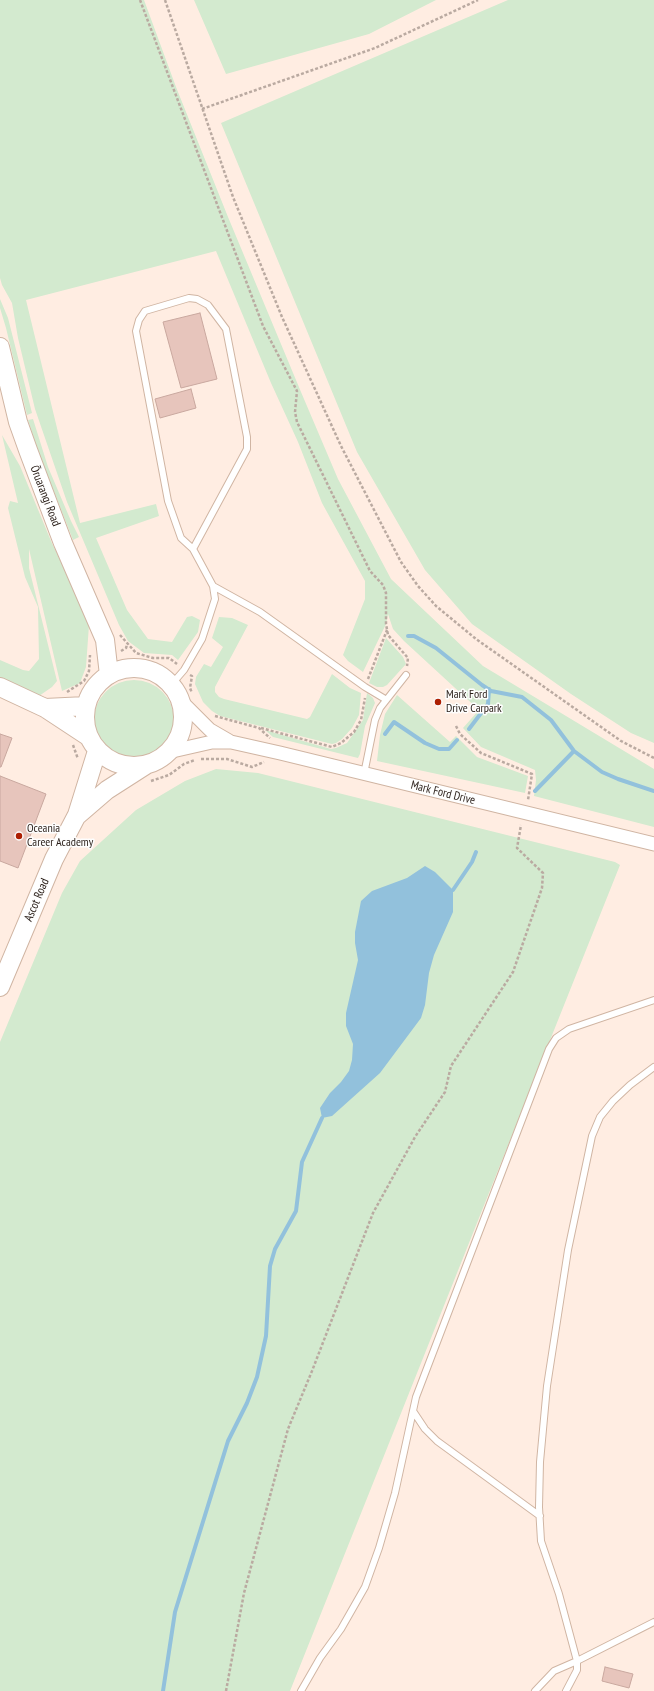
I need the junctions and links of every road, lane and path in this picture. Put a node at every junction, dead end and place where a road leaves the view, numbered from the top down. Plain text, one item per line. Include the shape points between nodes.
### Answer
1 (140, 0) edge
2 (165, 0) edge
3 (478, 0) edge
4 (202, 109) junction
5 (0, 347) edge
6 (194, 549) junction
7 (213, 586) junction
8 (98, 644) junction
9 (127, 645) dead end
10 (122, 650) dead end
11 (130, 668) junction
12 (109, 675) junction
13 (406, 675) joint
14 (84, 682) dead end
15 (0, 687) edge
16 (175, 692) junction
17 (385, 699) junction
18 (86, 706) junction
19 (45, 708) junction
20 (456, 726) dead end
21 (259, 728) dead end
22 (71, 741) dead end
23 (231, 742) junction
24 (341, 743) dead end
25 (93, 744) junction
26 (168, 752) junction
27 (654, 758) edge
28 (78, 763) dead end
29 (252, 767) dead end
30 (148, 773) junction
31 (364, 774) junction
32 (528, 800) dead end
33 (77, 815) junction
34 (521, 825) dead end
35 (654, 844) edge
36 (0, 987) edge
37 (654, 1000) edge
38 (654, 1067) edge
39 (413, 1411) junction
40 (540, 1516) junction
41 (654, 1622) edge
42 (577, 1662) junction
43 (226, 1691) edge
44 (302, 1691) edge
45 (535, 1691) edge
46 (566, 1691) edge

1 - 13 path via 263,326 297,391 295,412 298,422 370,571 383,585 386,594 388,635 408,658
2 - 4 path
3 - 4 path via 375,48
4 - 27 path via 233,197 282,317 341,446 401,562 436,606 476,639 621,741
5 - 8 street, Ōruarangi Road via 18,422
6 - 6 lane via 181,538 168,501 136,331 145,311 189,298 208,305 226,329 247,437 247,449
6 - 7 lane
7 - 16 lane via 215,599 202,639
7 - 17 lane via 260,612
8 - 11 street, Ōruarangi Road
8 - 12 street, Ōruarangi Road
8 - 14 path
9 - 10 path
11 - 12 street
11 - 16 street via 153,672 162,677
12 - 18 street via 98,683
13 - 17 lane
15 - 19 street
16 - 23 street, Mark Ford Drive via 210,730
16 - 26 street via 182,713 182,727
17 - 31 lane via 375,720
18 - 19 street
18 - 25 street via 85,722
19 - 25 street
20 - 32 path via 460,734 481,753 532,774
21 - 24 path via 332,747
22 - 28 path via 78,755
23 - 26 street, Mark Ford Drive via 212,742
23 - 31 street, Mark Ford Drive
25 - 30 street via 112,761
25 - 33 street, Ascot Road
26 - 30 street
29 - 30 path via 227,759 202,759 184,764 169,775
30 - 33 street, Ascot Road via 107,790
31 - 35 street, Mark Ford Drive
33 - 36 street, Ascot Road via 54,859
34 - 43 path via 517,848 543,873 542,888 512,972 451,1066 445,1092 415,1137 373,1213 288,1429 244,1593
37 - 39 lane via 569,1029 556,1038 494,1192 416,1397
38 - 40 lane via 613,1101 600,1117 592,1136 568,1250 547,1386 540,1462
39 - 40 lane via 424,1429 437,1441
39 - 44 lane via 395,1493 365,1587
40 - 42 lane via 541,1541
41 - 42 lane
42 - 45 lane via 554,1671
42 - 46 lane via 577,1670

